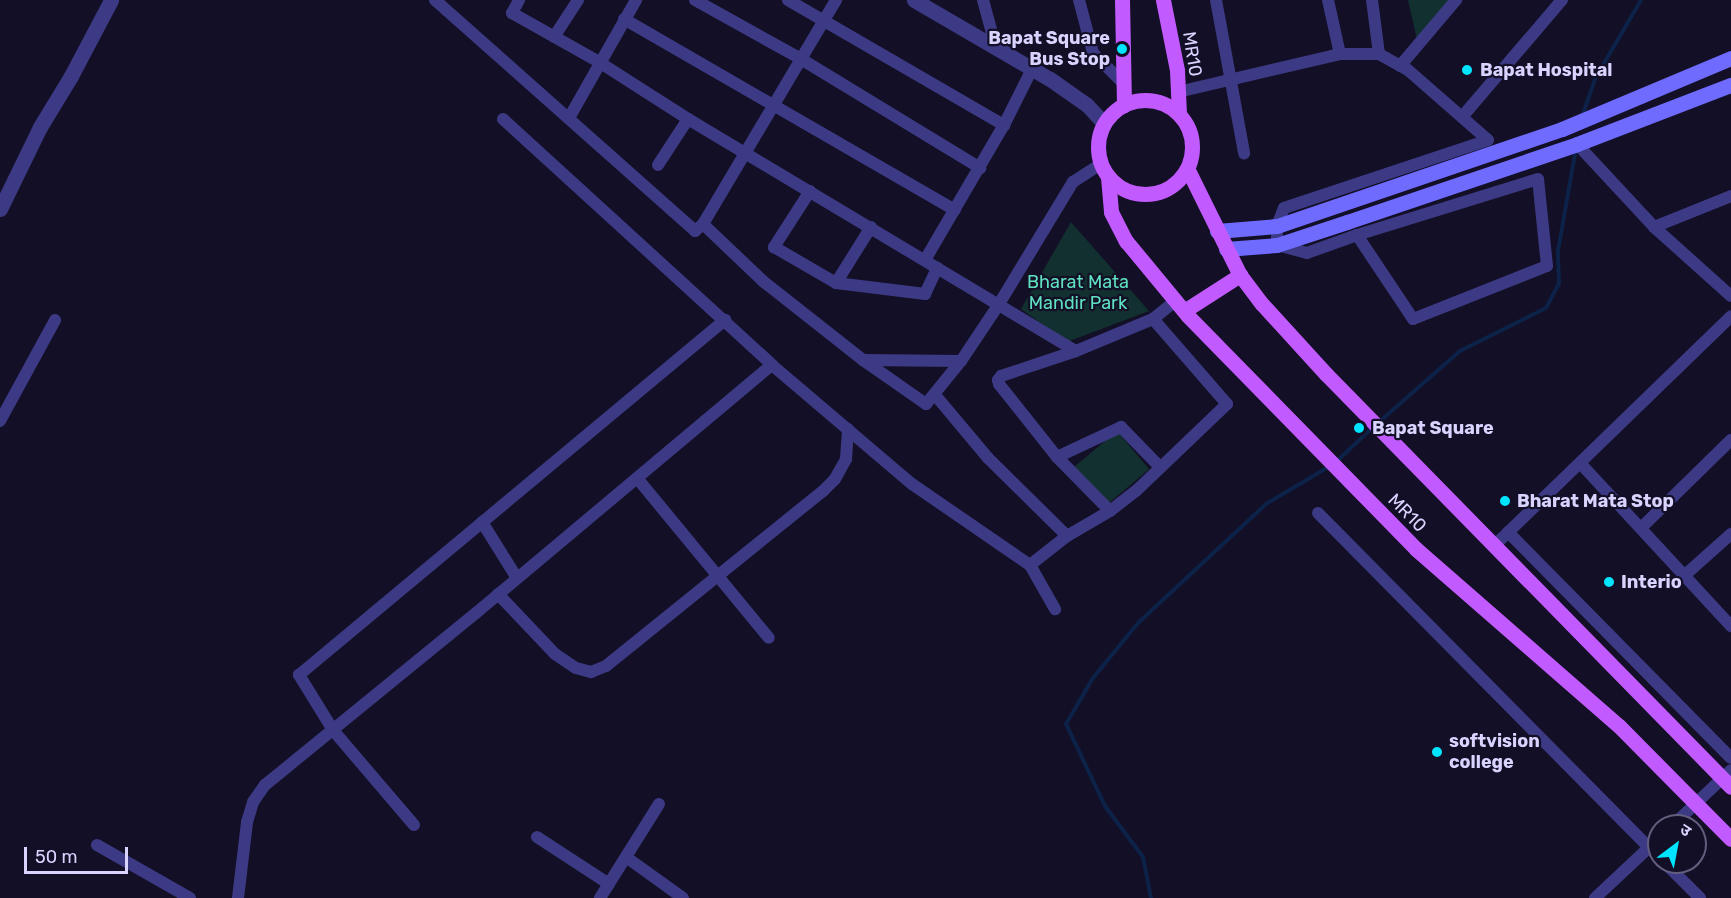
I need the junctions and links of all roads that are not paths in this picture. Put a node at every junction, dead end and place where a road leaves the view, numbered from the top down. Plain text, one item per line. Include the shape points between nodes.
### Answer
1 (111, 0) edge
2 (435, 0) edge
3 (519, 0) edge
4 (578, 0) edge
5 (636, 0) edge
6 (695, 0) edge
7 (788, 0) edge
8 (836, 0) edge
9 (914, 0) edge
10 (983, 0) edge
11 (1079, 0) edge
12 (1122, 0) edge
13 (1163, 0) edge
14 (1216, 0) edge
15 (1328, 0) edge
16 (1372, 0) edge
17 (1456, 0) edge
18 (1562, 0) edge
19 (624, 19) junction
20 (823, 21) junction
21 (554, 37) junction
22 (996, 48) junction
23 (1340, 54) junction
24 (1379, 54) junction
25 (1731, 58) edge
26 (801, 59) junction
27 (599, 62) junction
28 (1400, 66) junction
29 (1032, 69) junction
30 (1232, 80) junction
31 (1124, 84) junction
32 (1731, 85) edge
33 (1178, 92) junction
34 (1124, 105) junction
35 (773, 107) junction
36 (1179, 114) junction
37 (1462, 117) junction
38 (569, 118) junction
39 (503, 119) dead end
40 (688, 119) junction
41 (1104, 123) junction
42 (1004, 125) junction
43 (1576, 144) junction
44 (745, 153) junction
45 (1244, 153) dead end
46 (658, 165) dead end
47 (980, 168) junction
48 (1188, 170) junction
49 (1104, 171) junction
50 (810, 191) junction
51 (1731, 196) edge
52 (0, 208) edge
53 (955, 210) junction
54 (704, 224) junction
55 (1277, 226) junction
56 (871, 227) junction
57 (1654, 227) junction
58 (1217, 231) junction
59 (1357, 235) junction
60 (1277, 244) junction
61 (1226, 249) junction
62 (925, 261) junction
63 (937, 268) junction
64 (1240, 275) junction
65 (836, 283) junction
66 (1731, 296) edge
67 (999, 304) junction
68 (1179, 306) junction
69 (1731, 316) edge
70 (1153, 319) junction
71 (55, 320) dead end
72 (724, 320) junction
73 (1076, 351) junction
74 (863, 360) junction
75 (961, 361) junction
76 (772, 365) junction
77 (936, 396) junction
78 (0, 421) edge
79 (848, 429) junction
80 (1731, 440) edge
81 (1057, 457) junction
82 (1581, 464) junction
83 (1160, 467) junction
84 (637, 478) junction
85 (1110, 511) junction
86 (1318, 513) dead end
87 (483, 522) junction
88 (1641, 528) junction
89 (1508, 532) junction
90 (1731, 534) edge
91 (1067, 536) junction
92 (1494, 546) junction
93 (1030, 565) junction
94 (716, 575) junction
95 (1685, 575) junction
96 (517, 579) junction
97 (498, 594) junction
98 (1055, 609) dead end
99 (1731, 626) edge
100 (770, 638) dead end
101 (333, 730) junction
102 (1731, 758) edge
103 (1728, 778) edge
104 (1696, 803) junction
105 (659, 804) dead end
106 (1685, 814) edge
107 (414, 825) dead end
108 (1647, 836) edge
109 (537, 837) dead end
110 (1731, 839) edge
111 (98, 845) dead end
112 (1647, 850) edge
113 (626, 857) junction
114 (1676, 874) edge
115 (609, 884) junction
116 (190, 898) edge
117 (238, 898) edge
118 (600, 898) edge
119 (682, 898) edge
120 (1595, 898) edge
121 (1700, 898) edge

1 - 52 street
2 - 38 street
3 - 21 street via 512,13
4 - 21 street
5 - 19 street
6 - 26 street
7 - 20 street
8 - 20 street
9 - 22 street
10 - 22 street
11 - 31 street via 1093,53
12 - 31 main road
13 - 33 main road, MR10
14 - 30 street
15 - 23 street
16 - 24 street
17 - 28 street
18 - 37 street
19 - 27 street
19 - 35 street
20 - 26 street
20 - 42 street
21 - 27 street
22 - 29 street
23 - 24 street
23 - 30 street
24 - 28 street
25 - 55 main road via 1562,129
26 - 35 street
26 - 47 street
27 - 38 street
27 - 40 street
28 - 37 street
29 - 41 street via 1087,105
29 - 42 street
30 - 33 street
30 - 45 street
31 - 34 main road
32 - 43 main road
33 - 36 main road, MR10
34 - 36 main road via 1141,100 1159,102
34 - 41 main road
35 - 44 street
35 - 53 street
36 - 48 main road via 1192,140
37 - 55 street via 1488,140 1284,208
38 - 54 street via 695,231
39 - 72 street
40 - 44 street
40 - 46 street
41 - 49 main road via 1098,151
42 - 47 street
43 - 57 street
43 - 60 main road
44 - 50 street
44 - 54 street
47 - 53 street
48 - 49 main road via 1169,189 1156,194 1130,192
48 - 58 main road
49 - 67 street via 1073,182
49 - 68 main road, MR10 via 1111,212 1126,241
50 - 56 street
50 - 65 street via 774,247
51 - 57 street
53 - 62 street
54 - 74 street via 764,282
55 - 58 main road
55 - 60 street
56 - 62 street
56 - 65 street
57 - 66 street
58 - 61 main road
59 - 59 street via 1538,179 1547,266 1413,319
59 - 60 street via 1307,253
60 - 61 main road
61 - 64 main road
62 - 63 street
63 - 65 street via 925,294
63 - 67 street
64 - 68 main road
64 - 92 main road via 1354,403
67 - 73 street
67 - 75 street
68 - 70 street
68 - 104 main road, MR10 via 1416,549 1619,726
69 - 82 street
70 - 73 street
70 - 83 street via 1227,404
71 - 78 street
72 - 76 street
72 - 87 street
73 - 81 street via 998,380
74 - 75 street
74 - 77 street via 926,404
75 - 77 street
76 - 79 street
76 - 84 street
77 - 91 street via 988,458
79 - 93 street via 912,484
79 - 94 street via 846,459 835,479
80 - 88 street
81 - 83 street via 1121,427
81 - 85 street
82 - 88 street
82 - 89 street
83 - 85 street
84 - 94 street
84 - 96 street
85 - 91 street
86 - 108 street
87 - 96 street
87 - 101 street via 299,675
88 - 95 street
89 - 92 street
89 - 102 street
90 - 95 street
91 - 93 street
92 - 103 main road
93 - 98 street
94 - 97 street via 606,666 591,672 576,668 555,654
94 - 100 street
95 - 99 street
96 - 97 street
97 - 101 street
101 - 107 street
101 - 117 street via 265,785 253,802
103 - 104 street
104 - 106 street
104 - 110 main road, MR10
105 - 113 street
109 - 115 street
111 - 116 street
112 - 120 street
113 - 115 street
113 - 119 street
114 - 121 street
115 - 118 street

